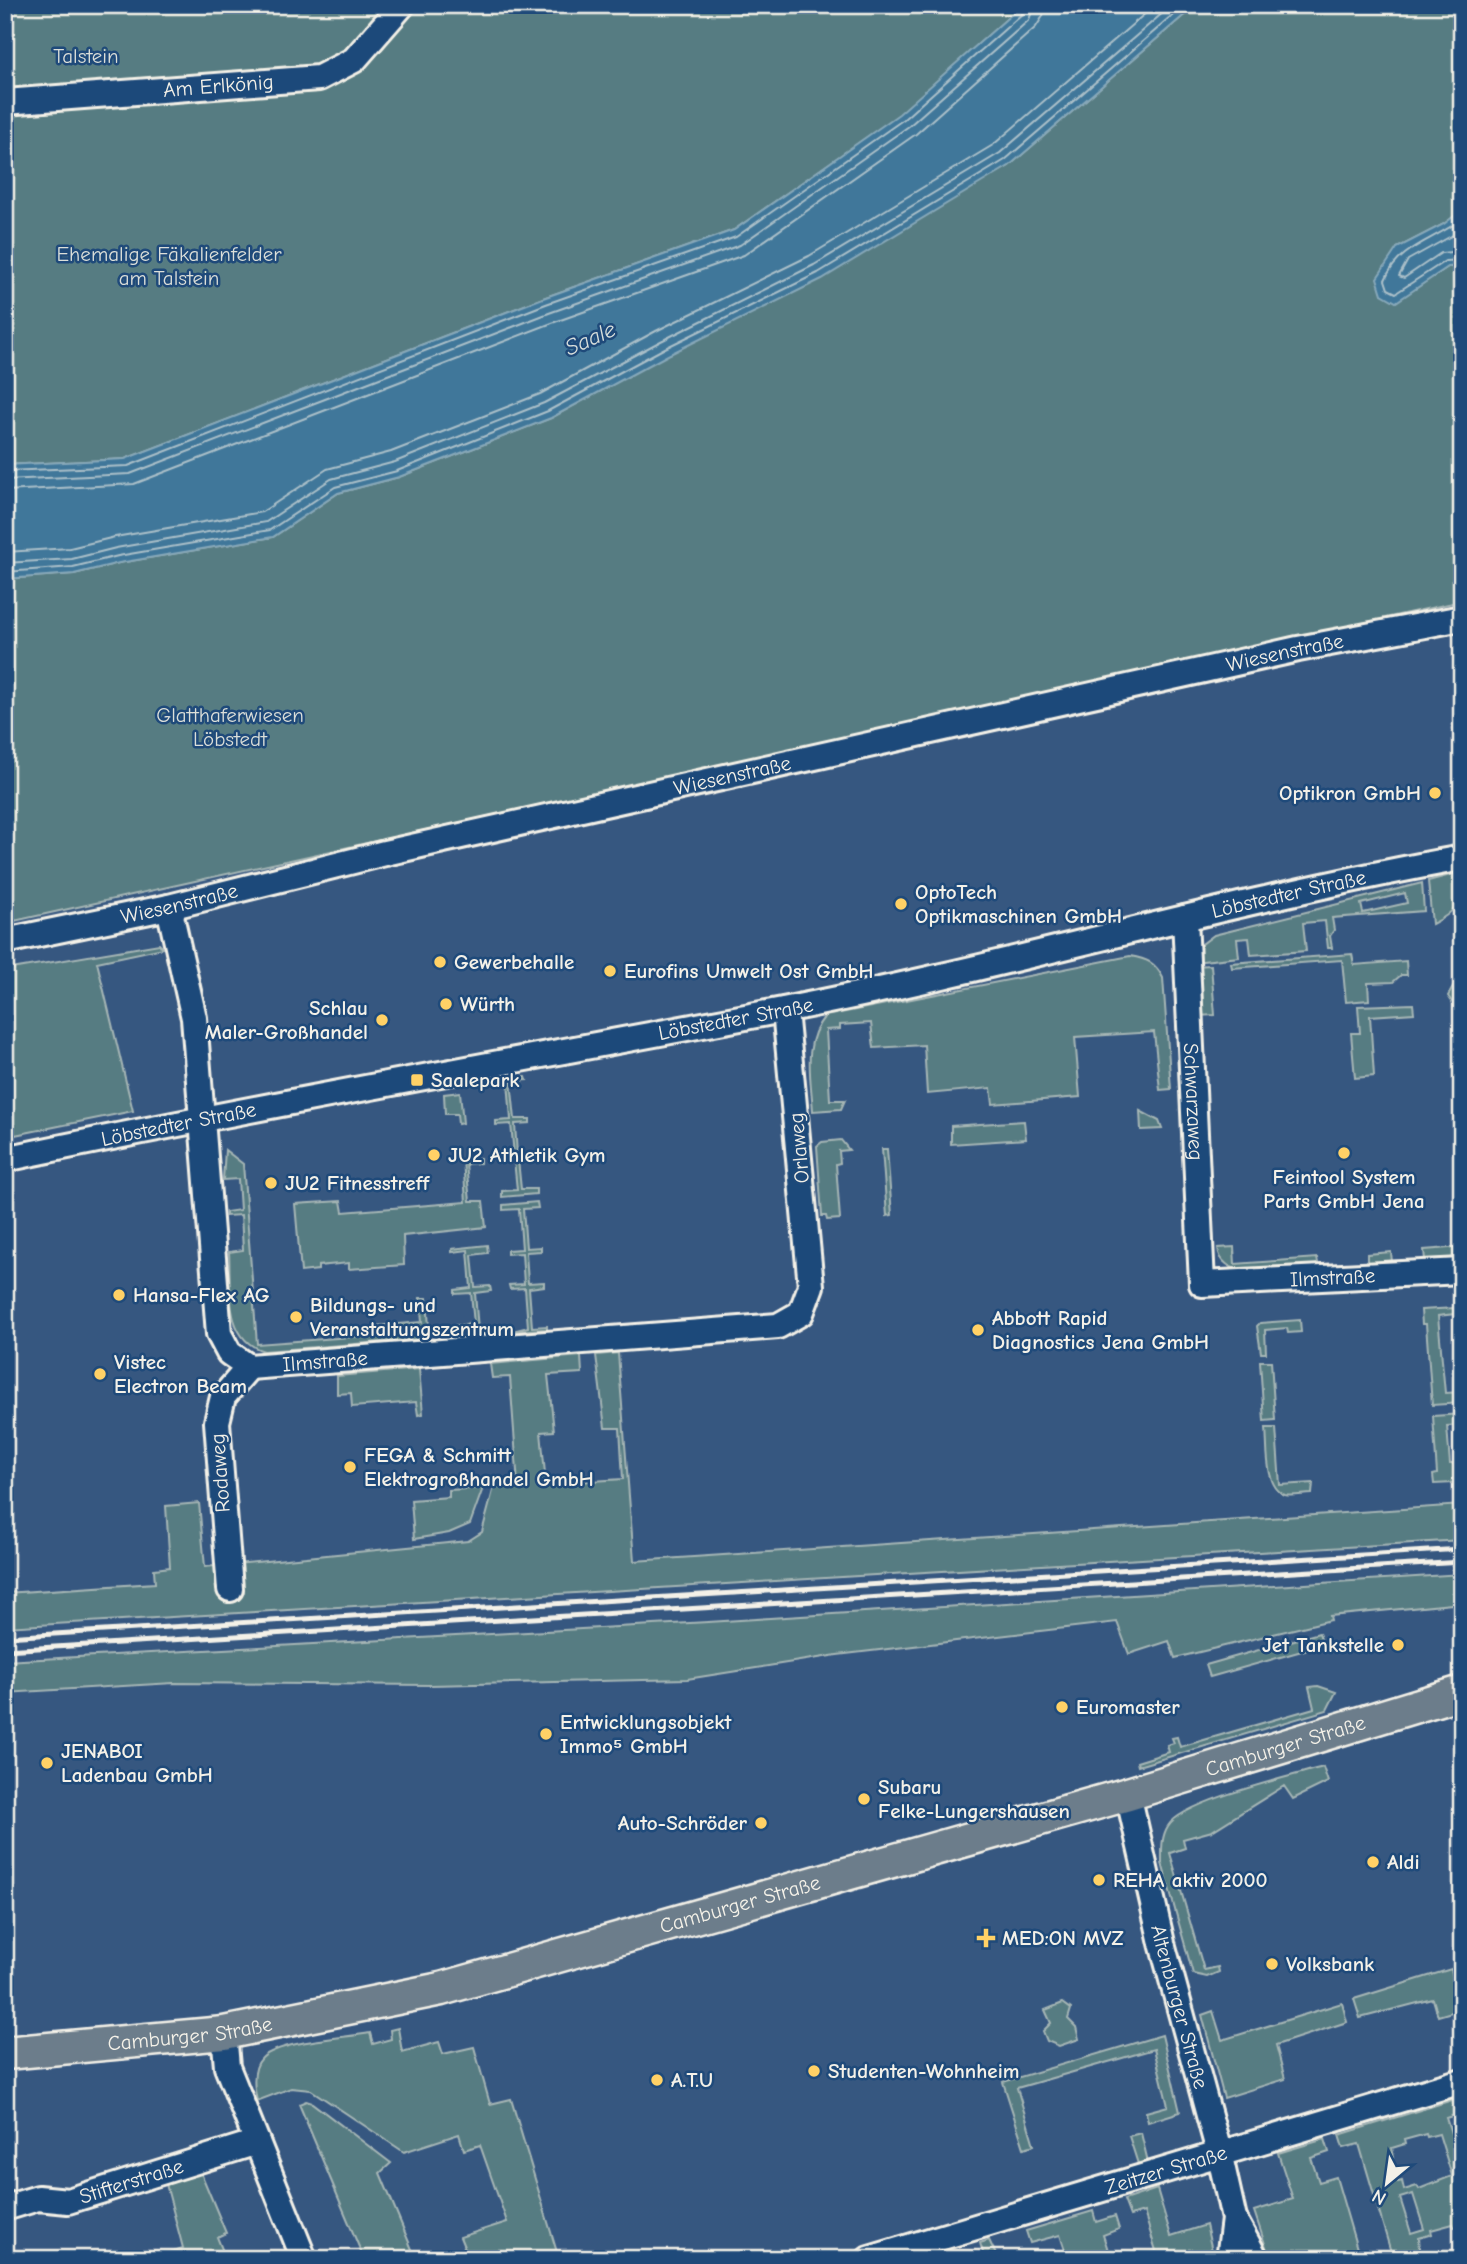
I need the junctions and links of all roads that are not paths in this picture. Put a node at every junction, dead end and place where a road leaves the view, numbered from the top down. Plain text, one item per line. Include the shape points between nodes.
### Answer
1 (402, 5) edge
2 (5, 102) edge
3 (1462, 618) edge
4 (1462, 858) edge
5 (169, 907) junction
6 (1185, 918) junction
7 (5, 941) edge
8 (785, 1010) junction
9 (201, 1118) junction
10 (5, 1159) edge
11 (1462, 1271) edge
12 (1202, 1284) joint
13 (811, 1286) joint
14 (249, 1367) junction
15 (230, 1589) dead end
16 (1462, 1692) edge
17 (1128, 1794) junction
18 (224, 2033) junction
19 (5, 2053) edge
20 (1462, 2081) edge
21 (257, 2142) junction
22 (1219, 2152) junction
23 (5, 2208) edge
24 (1234, 2219) junction
25 (304, 2259) edge
26 (869, 2259) edge
27 (1229, 2259) edge
28 (1256, 2259) edge

1 - 2 street, Am Erlkönig via 354,60 319,78
3 - 5 street, Wiesenstraße via 1298,649 399,850
4 - 6 street, Löbstedter Straße
5 - 7 street, Wiesenstraße
5 - 9 street via 194,1018
6 - 8 street, Löbstedter Straße
6 - 12 street, Schwarzaweg
8 - 9 street, Löbstedter Straße
8 - 13 street, Orlaweg
9 - 10 street, Löbstedter Straße
9 - 14 street via 219,1334 229,1353
11 - 12 street, Ilmstraße
13 - 14 street, Ilmstraße via 801,1313 778,1326
14 - 15 street, Rodaweg via 223,1397 216,1422
16 - 17 main road, Camburger Straße
17 - 18 main road, Camburger Straße via 463,1984
17 - 22 street, Altenburger Straße via 1162,1943
18 - 19 main road, Camburger Straße
18 - 21 street via 227,2067
20 - 22 street, Zeitzer Straße
21 - 23 street, Stifterstraße via 68,2201 38,2198
21 - 25 street
22 - 24 street, Altenburger Straße
22 - 26 street, Zeitzer Straße
24 - 27 street, Altenburger Straße
24 - 28 street, Altenburger Straße

